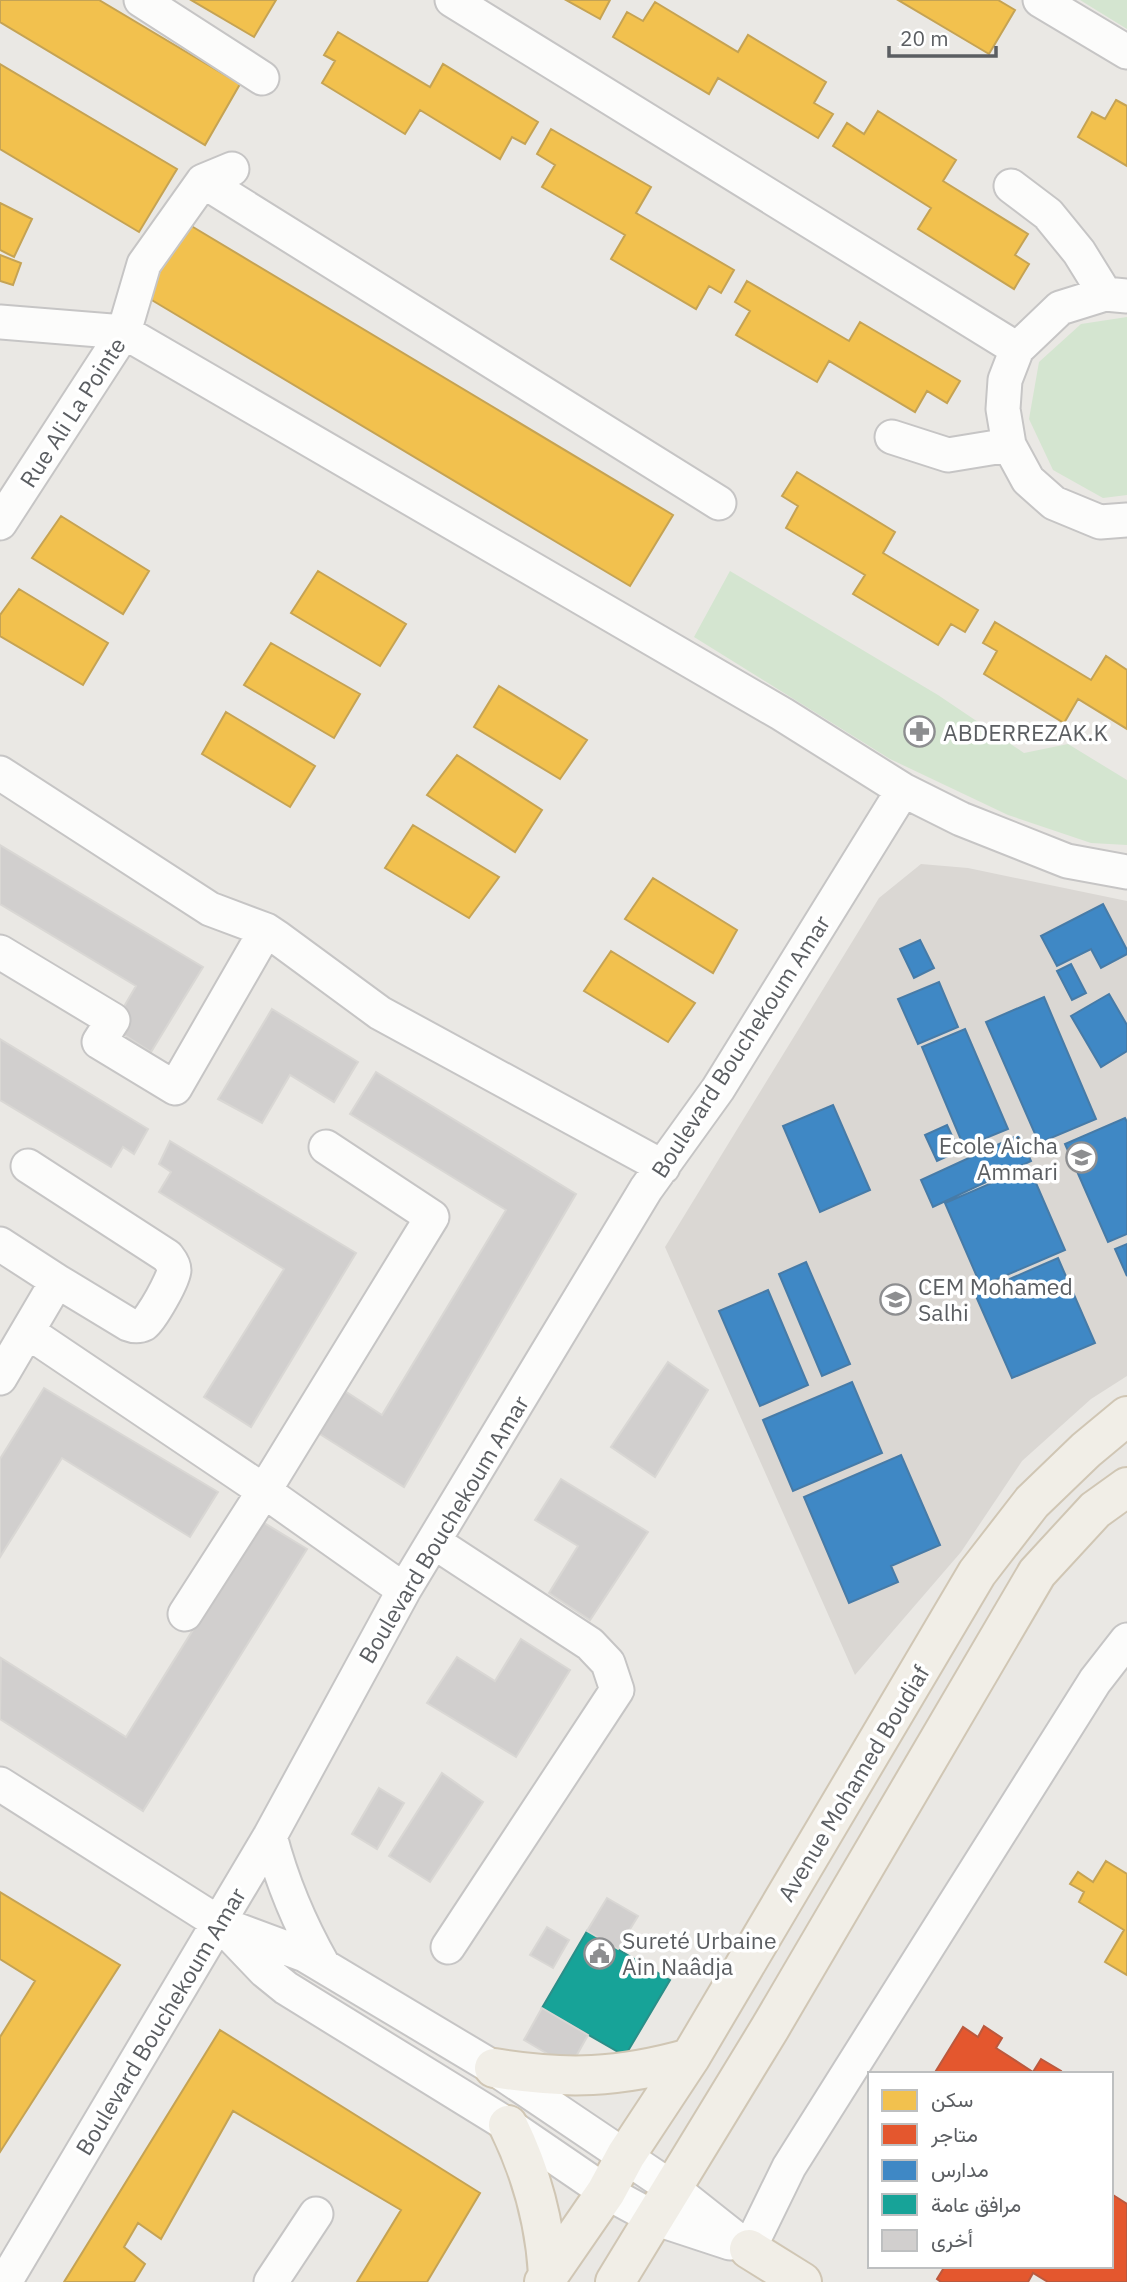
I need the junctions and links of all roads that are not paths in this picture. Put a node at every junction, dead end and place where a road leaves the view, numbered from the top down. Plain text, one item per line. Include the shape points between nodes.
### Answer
1 (141, 0) edge
2 (452, 0) edge
3 (1040, 0) edge
4 (1127, 52) edge
5 (262, 78) dead end
6 (1011, 186) dead end
7 (1116, 295) edge
8 (0, 322) edge
9 (124, 332) junction
10 (1017, 349) junction
11 (892, 437) dead end
12 (1009, 445) junction
13 (719, 503) dead end
14 (1127, 520) edge
15 (0, 523) edge
16 (0, 773) edge
17 (903, 790) junction
18 (1127, 873) edge
19 (266, 930) junction
20 (0, 952) edge
21 (326, 1147) dead end
22 (28, 1166) dead end
23 (663, 1167) junction
24 (0, 1244) edge
25 (57, 1281) junction
26 (28, 1332) junction
27 (0, 1378) edge
28 (1127, 1416) edge
29 (1127, 1486) edge
30 (264, 1491) junction
31 (434, 1542) junction
32 (404, 1590) junction
33 (185, 1614) dead end
34 (1127, 1640) edge
35 (0, 1784) edge
36 (270, 1836) junction
37 (219, 1923) junction
38 (448, 1947) dead end
39 (323, 1965) junction
40 (690, 2058) junction
41 (494, 2068) junction
42 (508, 2125) junction
43 (626, 2155) junction
44 (606, 2192) junction
45 (663, 2203) junction
46 (316, 2214) dead end
47 (749, 2249) junction
48 (546, 2279) edge
49 (5, 2282) edge
50 (271, 2282) edge
51 (615, 2282) edge
52 (802, 2282) edge

1 - 5 street
2 - 10 street
3 - 4 street
6 - 7 street via 1048,214
7 - 10 street via 1060,308
8 - 9 street
9 - 13 street, Rue Ali La Pointe via 144,264 217,175
9 - 15 street, Rue Ali La Pointe
9 - 17 street via 758,700
10 - 12 street via 1005,380 1003,409
11 - 12 street via 948,454
12 - 14 street via 1028,480 1054,503 1100,522
16 - 19 street via 210,909
17 - 18 street via 1067,861
17 - 23 street, Boulevard Bouchekoum Amar via 718,1089
19 - 20 street via 175,1088 99,1042 113,1020
19 - 23 street via 380,1013
21 - 30 street via 432,1217
22 - 25 street via 166,1256 174,1270 148,1319 135,1326
23 - 31 street, Boulevard Bouchekoum Amar
24 - 25 street
25 - 26 street
26 - 27 street
26 - 30 street
28 - 40 main road, Avenue Mohamed Boudiaf via 1032,1502 977,1573
29 - 45 main road via 1095,1510 1037,1573
30 - 32 street
30 - 33 street
31 - 32 street, Boulevard Bouchekoum Amar
31 - 38 street via 590,1644 608,1663 617,1690
32 - 36 street, Boulevard Bouchekoum Amar
34 - 47 street via 1065,1727 789,2167
35 - 37 street
36 - 37 street, Boulevard Bouchekoum Amar
36 - 39 street via 289,1898
37 - 39 street via 288,1947
37 - 42 street via 286,1988
37 - 49 street, Boulevard Bouchekoum Amar
39 - 41 street
40 - 41 main road via 613,2075 573,2077
40 - 43 main road, Avenue Mohamed Boudiaf
41 - 43 street
42 - 44 street
42 - 48 main road via 533,2183 546,2244
43 - 44 main road, Avenue Mohamed Boudiaf
43 - 45 street
44 - 45 street
44 - 48 main road, Avenue Mohamed Boudiaf
45 - 47 street
45 - 51 main road
46 - 50 street
47 - 52 main road

